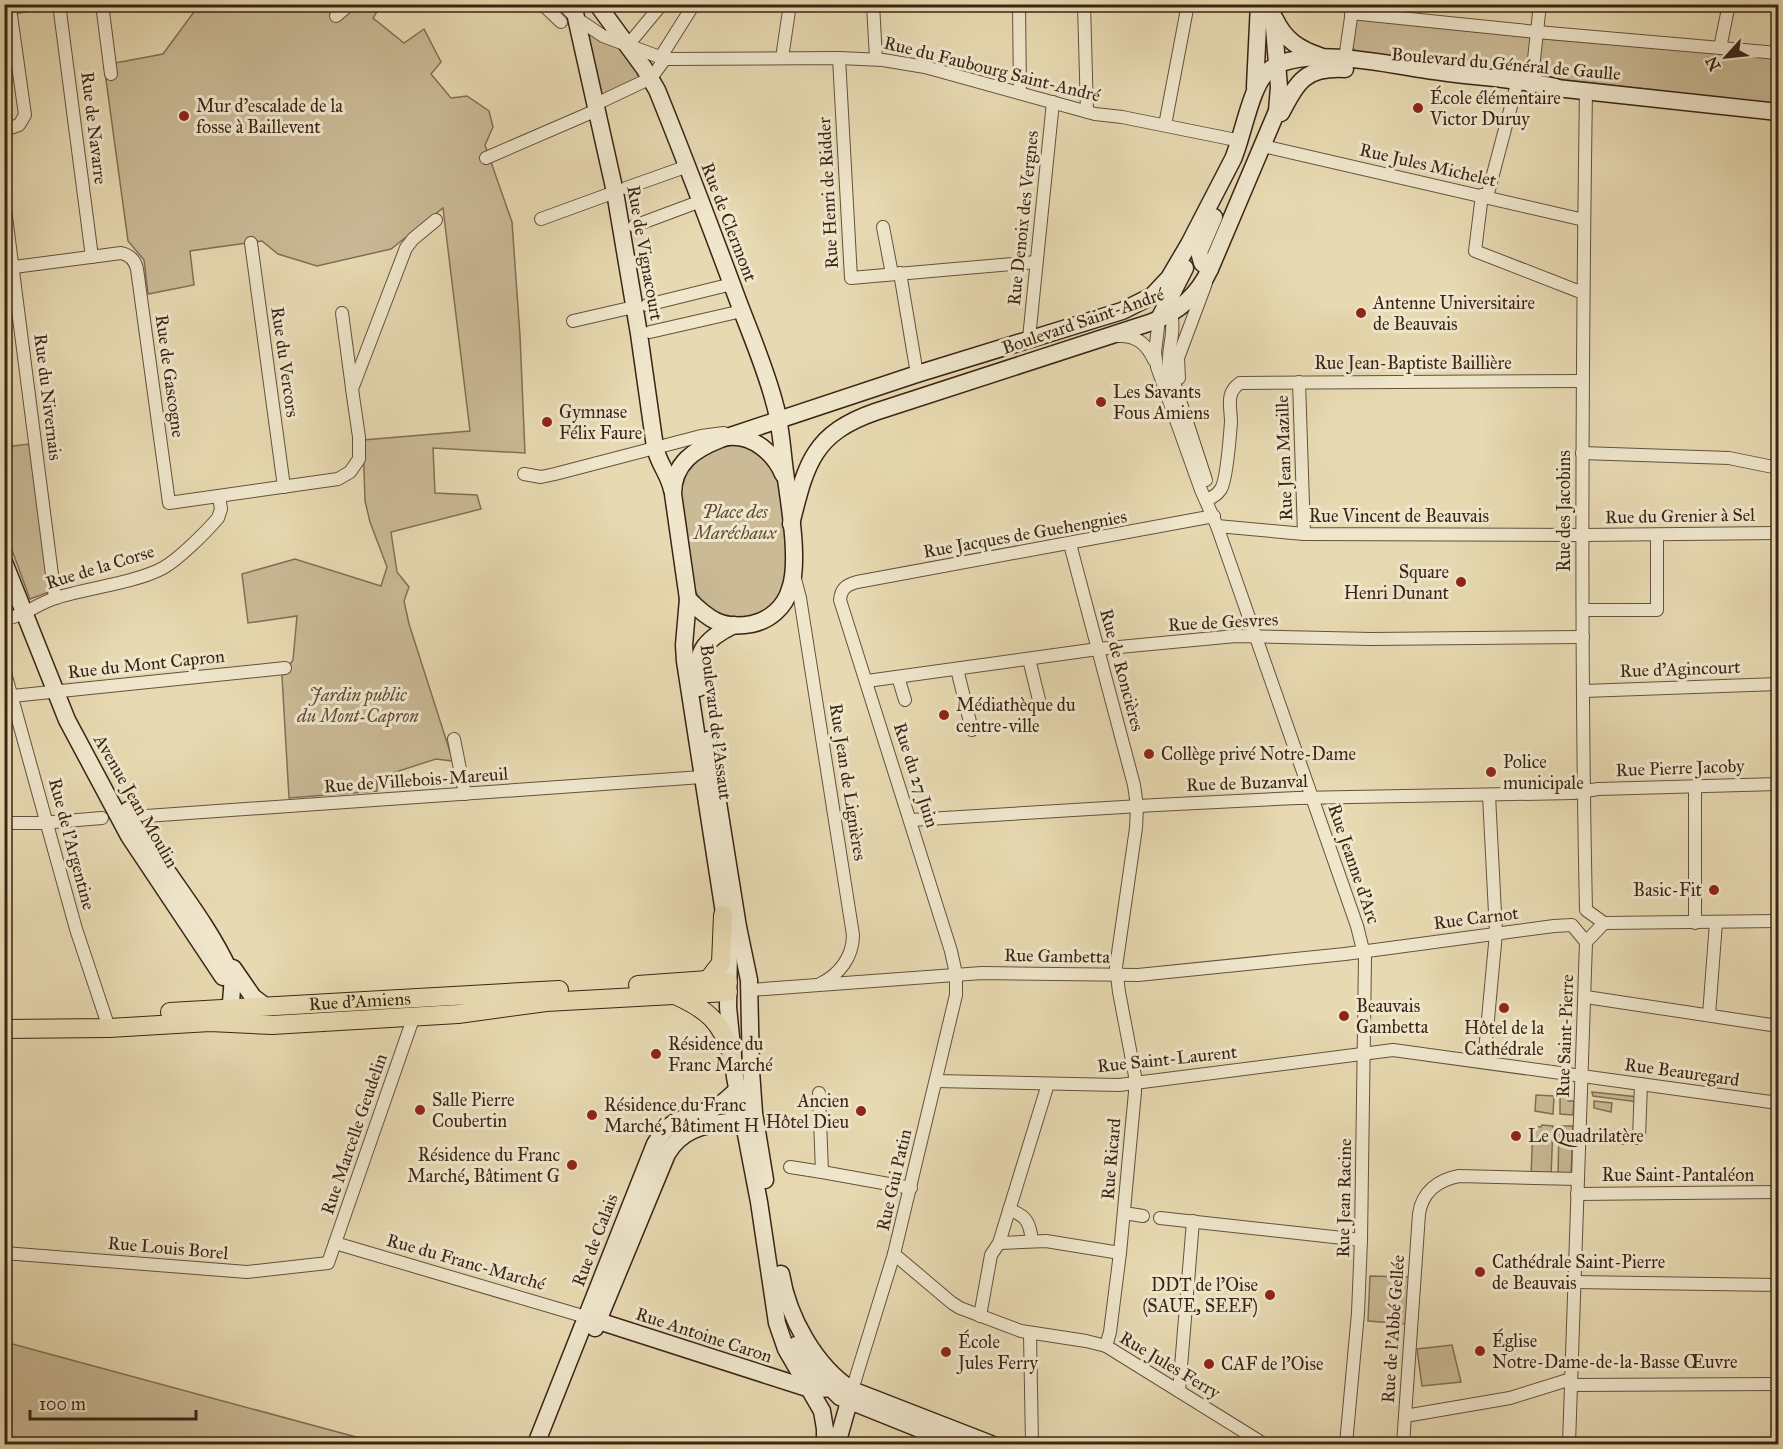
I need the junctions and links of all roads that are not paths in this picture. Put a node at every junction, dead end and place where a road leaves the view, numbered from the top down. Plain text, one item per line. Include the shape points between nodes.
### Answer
1 (34, 4) edge
2 (59, 4) edge
3 (102, 4) edge
4 (350, 4) edge
5 (542, 4) edge
6 (562, 4) edge
7 (597, 4) edge
8 (663, 4) edge
9 (694, 4) edge
10 (790, 4) edge
11 (873, 4) edge
12 (1019, 4) edge
13 (1084, 4) edge
14 (1540, 4) edge
15 (1729, 4) edge
16 (1268, 8) edge
17 (1187, 9) dead end
18 (1352, 9) edge
19 (570, 15) edge
20 (336, 16) dead end
21 (609, 20) junction
22 (595, 31) junction
23 (1537, 32) junction
24 (628, 45) junction
25 (1720, 48) junction
26 (1779, 53) edge
27 (663, 58) junction
28 (782, 58) junction
29 (839, 58) junction
30 (1327, 58) junction
31 (876, 59) junction
32 (1278, 64) junction
33 (1345, 64) junction
34 (111, 74) dead end
35 (651, 78) junction
36 (1524, 84) junction
37 (1586, 90) junction
38 (1020, 93) junction
39 (1254, 94) junction
40 (1053, 102) junction
41 (597, 107) junction
42 (1087, 112) junction
43 (1775, 112) edge
44 (1165, 125) junction
45 (4, 130) edge
46 (1266, 139) junction
47 (1241, 141) junction
48 (486, 158) dead end
49 (1233, 159) junction
50 (688, 166) junction
51 (621, 190) junction
52 (1484, 196) junction
53 (4, 201) edge
54 (701, 201) junction
55 (1208, 209) junction
56 (541, 219) dead end
57 (436, 220) dead end
58 (1584, 220) junction
59 (634, 226) dead end
60 (883, 227) dead end
61 (251, 243) dead end
62 (92, 257) junction
63 (1036, 262) junction
64 (14, 267) junction
65 (1210, 269) junction
66 (896, 273) junction
67 (732, 284) junction
68 (1583, 293) junction
69 (1144, 300) junction
70 (641, 306) junction
71 (742, 311) junction
72 (1166, 312) junction
73 (342, 314) dead end
74 (573, 321) dead end
75 (650, 332) dead end
76 (1029, 338) junction
77 (1098, 339) junction
78 (1157, 367) junction
79 (917, 374) junction
80 (1582, 381) junction
81 (1299, 382) junction
82 (352, 389) junction
83 (778, 419) junction
84 (1187, 420) junction
85 (740, 432) junction
86 (721, 439) junction
87 (655, 447) junction
88 (1582, 453) junction
89 (1779, 468) edge
90 (524, 474) dead end
91 (786, 481) junction
92 (284, 487) junction
93 (673, 494) junction
94 (219, 496) junction
95 (1208, 499) junction
96 (1215, 521) junction
97 (791, 524) junction
98 (1779, 533) edge
99 (1304, 534) junction
100 (1581, 535) junction
101 (1657, 535) junction
102 (1070, 544) junction
103 (4, 562) edge
104 (794, 573) junction
105 (843, 589) joint
106 (56, 598) junction
107 (688, 599) junction
108 (1583, 610) junction
109 (24, 613) junction
110 (4, 619) edge
111 (734, 625) junction
112 (1256, 636) junction
113 (1583, 637) junction
114 (1098, 650) junction
115 (1029, 659) junction
116 (285, 668) dead end
117 (4, 669) edge
118 (957, 669) junction
119 (898, 677) junction
120 (867, 681) junction
121 (1779, 684) edge
122 (59, 691) junction
123 (1584, 691) junction
124 (12, 696) junction
125 (905, 700) dead end
126 (1040, 704) dead end
127 (972, 730) dead end
128 (454, 740) dead end
129 (702, 777) junction
130 (1779, 784) edge
131 (1695, 786) junction
132 (1584, 792) junction
133 (465, 794) junction
134 (1489, 795) junction
135 (1313, 798) junction
136 (1137, 806) junction
137 (132, 817) junction
138 (102, 818) dead end
139 (912, 820) junction
140 (4, 823) edge
141 (48, 823) junction
142 (1586, 910) junction
143 (723, 915) junction
144 (1779, 921) edge
145 (1716, 922) junction
146 (1695, 923) junction
147 (1604, 924) junction
148 (1572, 925) junction
149 (1496, 933) junction
150 (1586, 942) junction
151 (219, 950) junction
152 (1364, 951) junction
153 (956, 975) junction
154 (1116, 975) junction
155 (223, 977) dead end
156 (708, 981) junction
157 (819, 984) junction
158 (736, 989) junction
159 (675, 996) junction
160 (1586, 997) junction
161 (546, 1002) junction
162 (231, 1005) junction
163 (265, 1006) junction
164 (1709, 1015) junction
165 (414, 1016) junction
166 (107, 1022) junction
167 (246, 1024) junction
168 (1779, 1026) edge
169 (9, 1028) edge
170 (1365, 1053) junction
171 (732, 1055) junction
172 (1484, 1062) junction
173 (1581, 1076) junction
174 (936, 1081) junction
175 (1135, 1083) junction
176 (1048, 1084) junction
177 (1641, 1084) junction
178 (744, 1086) junction
179 (819, 1093) dead end
180 (1779, 1103) edge
181 (748, 1117) junction
182 (1579, 1137) junction
183 (790, 1167) dead end
184 (822, 1172) junction
185 (1578, 1179) junction
186 (911, 1188) junction
187 (1779, 1192) edge
188 (1577, 1194) junction
189 (1009, 1210) junction
190 (1124, 1214) junction
191 (1143, 1216) dead end
192 (1160, 1218) dead end
193 (1193, 1221) junction
194 (1361, 1240) junction
195 (1032, 1241) junction
196 (335, 1243) junction
197 (999, 1243) junction
198 (4, 1253) edge
199 (1120, 1253) junction
200 (894, 1254) junction
201 (328, 1263) joint
202 (770, 1268) junction
203 (1574, 1282) junction
204 (1779, 1285) edge
205 (980, 1316) junction
206 (592, 1318) junction
207 (1030, 1334) junction
208 (1106, 1346) junction
209 (1571, 1382) junction
210 (1779, 1384) edge
211 (810, 1389) junction
212 (831, 1389) junction
213 (1179, 1391) junction
214 (851, 1396) junction
215 (1405, 1416) junction
216 (536, 1444) edge
217 (547, 1444) edge
218 (825, 1444) edge
219 (837, 1444) edge
220 (957, 1444) edge
221 (991, 1444) edge
222 (1032, 1444) edge
223 (1264, 1444) edge
224 (1346, 1444) edge
225 (1403, 1444) edge
226 (1569, 1444) edge

1 - 45 street via 10,8 25,116 19,125
2 - 62 street, Rue de Navarre
3 - 34 street
4 - 20 street
5 - 19 street
6 - 19 street
7 - 21 main road, Rue de Clermont
8 - 24 street
9 - 27 street
10 - 28 street
11 - 31 street
12 - 38 street
13 - 42 street
14 - 23 street
15 - 25 street
16 - 30 main road via 1291,42
16 - 32 main road, Boulevard Saint-André
16 - 39 main road
17 - 44 street
18 - 23 street, Boulevard du Général de Gaulle
18 - 33 street
19 - 22 street
19 - 41 main road, Rue de Vignacourt
21 - 22 street
21 - 24 main road, Rue de Clermont
22 - 24 street
23 - 25 street, Boulevard du Général de Gaulle
23 - 36 street
24 - 27 street, Rue du Faubourg Saint-André
24 - 35 main road, Rue de Clermont
25 - 26 street, Boulevard du Général de Gaulle
27 - 28 street, Rue du Faubourg Saint-André
27 - 35 street
28 - 29 street, Rue du Faubourg Saint-André
29 - 31 street, Rue du Faubourg Saint-André
29 - 66 street, Rue Henri de Ridder via 851,278
30 - 32 main road
30 - 33 main road
31 - 38 street, Rue du Faubourg Saint-André
32 - 39 main road via 1263,76
32 - 46 main road, Boulevard Saint-André via 1278,103
33 - 36 main road, Boulevard du Général de Gaulle
33 - 46 main road, Boulevard du Général de Gaulle via 1306,76 1292,92
35 - 41 street
35 - 50 main road, Rue de Clermont
36 - 37 main road, Boulevard du Général de Gaulle
36 - 52 street
37 - 43 main road, Boulevard du Général de Gaulle
37 - 58 street, Rue des Jacobins
38 - 40 street, Rue du Faubourg Saint-André
39 - 47 main road, Boulevard Saint-André
40 - 42 street, Rue du Faubourg Saint-André
40 - 63 street, Rue Denoix des Vergnes
41 - 48 street
41 - 51 main road, Rue de Vignacourt
42 - 44 street, Rue du Faubourg Saint-André
44 - 47 street, Rue du Faubourg Saint-André
46 - 47 main road
46 - 52 street, Rue Jules Michelet
46 - 65 main road, Boulevard Saint-André
47 - 49 main road, Boulevard Saint-André
49 - 55 main road, Boulevard Saint-André
49 - 65 main road via 1199,252 1202,263
50 - 51 street
50 - 54 main road, Rue de Clermont
51 - 56 street
51 - 70 main road, Rue de Vignacourt
52 - 58 street, Rue Jules Michelet
52 - 68 street via 1474,251
53 - 64 street, Rue du Nivernais
54 - 59 street
54 - 67 main road, Rue de Clermont
55 - 69 main road, Boulevard Saint-André via 1173,272
55 - 72 main road
57 - 82 street via 406,248
58 - 68 street, Rue des Jacobins
60 - 66 street
61 - 92 street, Rue du Vercors
62 - 64 street
62 - 94 street, Rue de Gascogne via 122,254 130,257 137,269 169,503
63 - 66 street
63 - 76 street, Rue Denoix des Vergnes
64 - 106 street, Rue du Nivernais
65 - 72 main road, Boulevard Saint-André via 1187,302
65 - 84 street via 1178,358
66 - 79 street
67 - 70 street
67 - 71 main road, Rue de Clermont
68 - 80 street, Rue des Jacobins
69 - 72 main road via 1156,300
69 - 76 main road, Boulevard Saint-André via 1122,311
70 - 74 street
70 - 87 main road, Rue de Vignacourt
71 - 75 street
71 - 83 main road, Rue de Clermont
72 - 77 main road, Boulevard Saint-André
72 - 78 street, Rue Jeanne d'Arc via 1155,348
72 - 84 street, Rue Jeanne d'Arc via 1173,323 1169,363
73 - 82 street
76 - 79 main road, Boulevard Saint-André
77 - 78 street via 1136,338 1148,348
77 - 97 main road, Boulevard Saint-André via 864,416 836,430 820,447 805,473
78 - 95 street, Rue Jeanne d'Arc
79 - 83 main road, Boulevard Saint-André
80 - 81 street, Rue Jean-Baptiste Baillière
80 - 88 street, Rue des Jacobins
81 - 95 street, Rue Jean-Baptiste Baillière via 1237,385 1230,394 1224,479 1221,489
81 - 99 street, Rue Jean Mazille
82 - 92 street via 360,445 357,464 338,479
83 - 85 main road, Boulevard de l'Assaut
83 - 91 main road, Rue de Clermont
84 - 95 street, Rue Jeanne d'Arc
85 - 86 main road, Boulevard de l'Assaut
85 - 87 street
86 - 91 main road via 744,438 761,447 776,460
86 - 93 main road, Boulevard de l'Assaut via 683,461 675,476
87 - 90 street via 541,477
87 - 93 main road, Rue de Vignacourt
88 - 89 street via 1729,458
88 - 100 street, Rue des Jacobins
91 - 97 main road
92 - 94 street
93 - 107 main road, Boulevard de l'Assaut
94 - 106 street, Rue de la Corse via 218,518 168,565 138,577
95 - 96 street, Rue Jeanne d'Arc
96 - 99 street, Rue Vincent de Beauvais
96 - 102 street, Rue Jacques de Guehengnies
96 - 112 street, Rue Jeanne d'Arc
97 - 104 main road
98 - 101 street, Rue du Grenier à Sel
99 - 100 street, Rue Vincent de Beauvais
100 - 101 street, Rue du Grenier à Sel
100 - 108 street, Rue des Jacobins
101 - 108 street via 1657,610
102 - 105 street, Rue Jacques de Guehengnies via 856,582
102 - 114 street, Rue de Roncières
103 - 109 main road, Avenue Jean Moulin
104 - 111 main road via 786,599 774,613 759,622
104 - 157 street, Rue Jean de Lignières via 853,935 844,963
105 - 120 street, Rue du 27 Juin via 840,600
106 - 109 street, Rue de la Corse
107 - 111 main road via 708,618
107 - 129 main road, Boulevard de l'Assaut via 685,661
108 - 113 street, Rue des Jacobins
109 - 110 street, Rue de la Corse
109 - 122 main road, Avenue Jean Moulin
111 - 158 main road, Boulevard de l'Assaut via 704,646 697,670
112 - 113 street, Rue de Gesvres
112 - 114 street, Rue de Gesvres
112 - 135 street, Rue Jeanne d'Arc
113 - 123 street, Rue des Jacobins
114 - 115 street, Rue de Gesvres
114 - 136 street, Rue de Roncières
115 - 118 street, Rue de Gesvres
115 - 126 street
116 - 122 street, Rue du Mont Capron
117 - 124 street, Rue de l'Argentine
118 - 119 street, Rue de Gesvres
118 - 127 street
119 - 120 street, Rue de Gesvres
119 - 125 street
120 - 139 street, Rue du 27 Juin
121 - 123 street, Rue d'Agincourt
122 - 124 street, Rue du Mont Capron
122 - 137 main road, Avenue Jean Moulin
122 - 155 main road, Avenue Jean Moulin via 67,720 124,827
123 - 132 street, Rue des Jacobins
124 - 141 street, Rue de l'Argentine
128 - 133 street
129 - 133 street, Rue de Villebois-Mareuil
129 - 143 main road, Boulevard de l'Assaut
130 - 131 street, Rue Pierre Jacoby
131 - 132 street, Rue Pierre Jacoby
131 - 146 street
132 - 134 street, Rue de Buzanval
132 - 142 street, Rue des Jacobins
133 - 137 street, Rue de Villebois-Mareuil
134 - 135 street, Rue de Buzanval
134 - 149 street
135 - 136 street, Rue de Buzanval
135 - 152 street, Rue Jeanne d'Arc
136 - 139 street, Rue de Buzanval
136 - 154 street, Rue de Roncières
137 - 151 main road, Avenue Jean Moulin
138 - 141 street
139 - 153 street, Rue du 27 Juin
140 - 141 street
141 - 166 street, Rue de l'Argentine via 76,929
142 - 147 street
142 - 148 street
143 - 156 main road via 722,963
143 - 158 main road, Boulevard de l'Assaut
144 - 145 street
145 - 146 street
145 - 164 street
146 - 147 street
147 - 150 street
148 - 149 street, Rue Carnot
148 - 150 street
149 - 152 street, Rue Carnot
149 - 172 street
150 - 160 street, Rue Saint-Pierre
151 - 162 main road, Avenue Jean Moulin via 233,979
151 - 163 main road, Avenue Jean Moulin
152 - 154 street, Rue Gambetta
152 - 170 street, Rue Jean Racine
153 - 154 street, Rue Gambetta
153 - 157 street, Rue Gambetta
153 - 174 street, Rue Gui Patin via 956,995
154 - 175 street, Rue Ricard
156 - 158 main road, Rue d'Amiens
156 - 163 main road, Rue d'Amiens
157 - 158 street, Rue Gambetta
158 - 159 main road, Rue d'Amiens
158 - 171 main road
158 - 178 main road
159 - 161 main road, Rue d'Amiens
159 - 171 main road via 696,1004 711,1016 724,1033
160 - 164 street
160 - 173 street, Rue Saint-Pierre
161 - 163 main road, Rue d'Amiens
161 - 165 main road, Rue d'Amiens
162 - 163 main road, Rue d'Amiens
162 - 166 main road, Rue d'Amiens
162 - 167 main road via 236,1017
164 - 168 street
165 - 167 main road, Rue d'Amiens
165 - 196 street, Rue Marcelle Geudelin
166 - 167 main road, Rue d'Amiens
166 - 169 main road, Rue d'Amiens
170 - 172 street, Rue Saint-Laurent via 1398,1050
170 - 175 street, Rue Saint-Laurent
170 - 194 street, Rue Jean Racine
171 - 178 main road
172 - 173 street, Rue Beauregard
173 - 177 street, Rue Beauregard
173 - 182 street, Rue Saint-Pierre
174 - 176 street, Rue Saint-Laurent
174 - 186 street, Rue Gui Patin
175 - 176 street, Rue Saint-Laurent
175 - 190 street, Rue Ricard
176 - 189 street
177 - 180 street, Rue Beauregard
177 - 182 street via 1639,1138
178 - 181 main road
178 - 206 main road, Rue de Calais via 720,1105 675,1122 658,1139 617,1238
179 - 184 street
181 - 202 main road
181 - 206 main road, Rue de Calais via 694,1128 670,1149
181 - 214 main road via 789,1308 801,1332
182 - 185 street, Rue Saint-Pierre
183 - 184 street
184 - 186 street
185 - 188 street, Rue Saint-Pierre
185 - 215 street, Rue de l'Abbé Gellée via 1465,1176 1445,1180 1422,1200
186 - 200 street, Rue Gui Patin
187 - 188 street, Rue Saint-Pantaléon
188 - 203 street, Rue Saint-Pierre
189 - 195 street via 1028,1221
189 - 197 street
190 - 191 street
190 - 199 street, Rue Ricard
192 - 193 street
193 - 194 street
193 - 213 street
194 - 224 street, Rue Jean Racine
195 - 197 street
195 - 199 street
196 - 201 street, Rue Marcelle Geudelin
196 - 206 street, Rue du Franc-Marché
197 - 205 street via 991,1255
198 - 201 street, Rue Louis Borel via 247,1272
199 - 208 street, Rue Ricard
200 - 205 street, Rue Jules Ferry via 952,1303
200 - 214 street, Rue Gui Patin
202 - 211 main road via 780,1334
202 - 212 main road via 790,1335 808,1365
203 - 204 street
203 - 209 street, Rue Saint-Pierre
205 - 207 street, Rue Jules Ferry
206 - 211 main road, Rue Antoine Caron
206 - 216 main road, Rue de Calais
206 - 217 main road, Rue de Calais
207 - 208 street, Rue Jules Ferry
207 - 222 street
208 - 213 street, Rue Jules Ferry
209 - 210 street
209 - 215 street via 1509,1398
209 - 226 street, Rue Saint-Pierre
211 - 212 main road, Rue Antoine Caron
211 - 218 main road via 823,1414
212 - 214 main road, Rue Antoine Caron via 843,1388
213 - 223 street, Rue Jules Ferry
214 - 219 main road
214 - 220 main road
214 - 221 main road
215 - 225 street, Rue de l'Abbé Gellée

